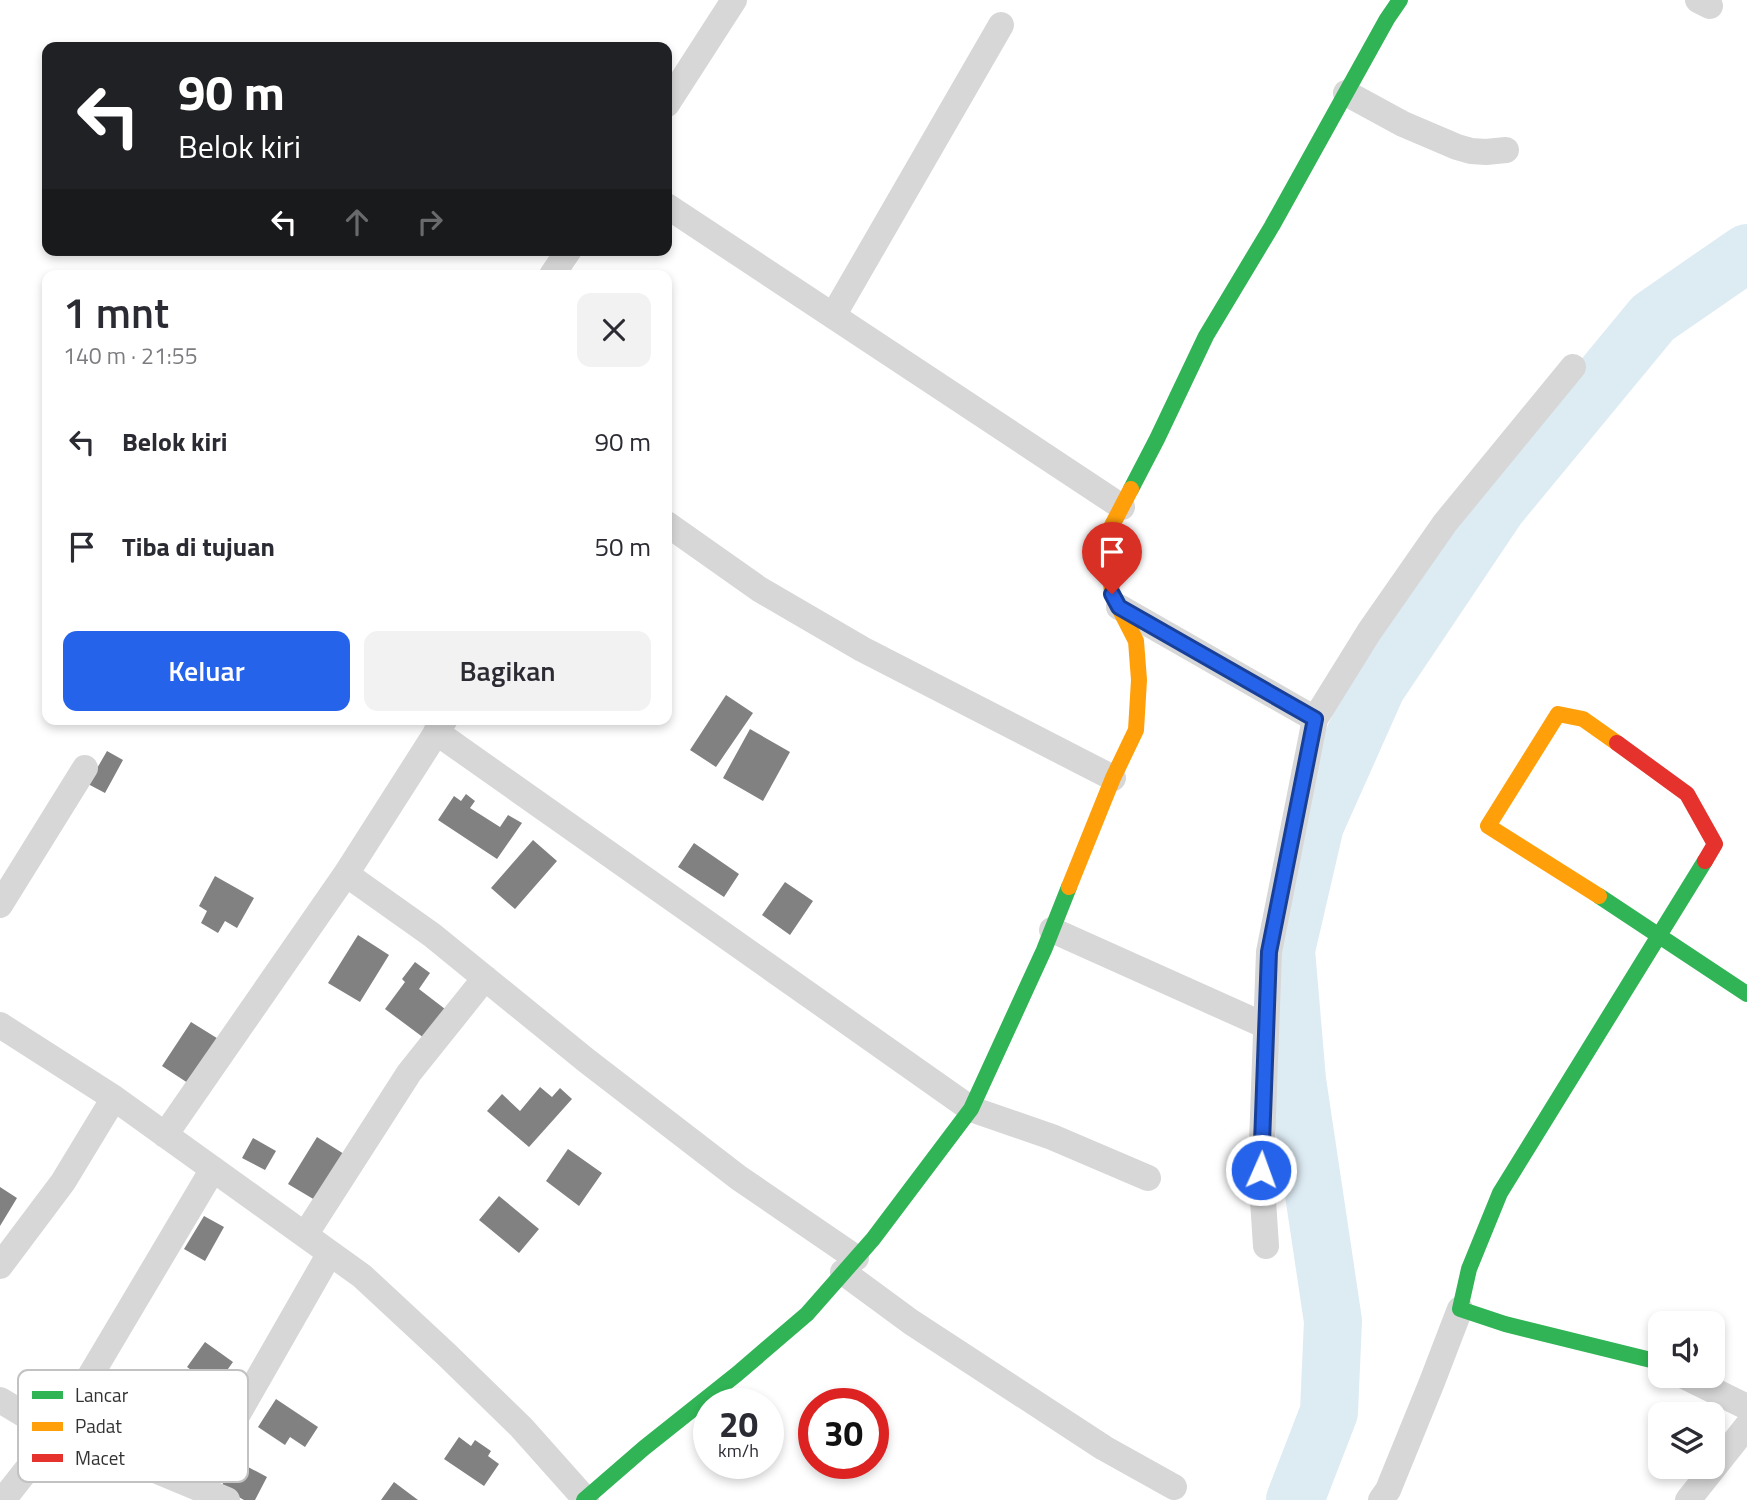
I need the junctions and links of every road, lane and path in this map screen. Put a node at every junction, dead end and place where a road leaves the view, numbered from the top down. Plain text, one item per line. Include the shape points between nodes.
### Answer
1 (734, 0) edge
2 (1400, 0) edge
3 (1001, 24) dead end
4 (1346, 93) junction
5 (672, 96) edge
6 (1506, 150) dead end
7 (672, 208) edge
8 (833, 316) junction
9 (1573, 366) dead end
10 (1122, 507) junction
11 (672, 528) edge
12 (1119, 607) junction
13 (1315, 719) junction
14 (441, 726) edge
15 (85, 768) dead end
16 (1113, 778) junction
17 (346, 874) junction
18 (0, 905) edge
19 (1052, 930) junction
20 (1660, 936) junction
21 (485, 978) junction
22 (1747, 995) edge
23 (0, 1025) edge
24 (1266, 1026) junction
25 (114, 1098) junction
26 (971, 1109) junction
27 (165, 1135) junction
28 (213, 1169) junction
29 (1148, 1178) dead end
30 (305, 1235) junction
31 (1266, 1246) dead end
32 (330, 1253) junction
33 (849, 1265) junction
34 (0, 1266) edge
35 (1460, 1309) junction
36 (1648, 1359) edge
37 (94, 1370) edge
38 (1708, 1388) edge
39 (248, 1396) edge
40 (0, 1400) edge
41 (1747, 1408) edge
42 (18, 1411) edge
43 (1747, 1426) edge
44 (18, 1481) edge
45 (184, 1482) edge
46 (199, 1482) edge
47 (196, 1487) junction
48 (1174, 1487) dead end
49 (585, 1499) edge
50 (3, 1500) edge
51 (228, 1500) edge
52 (1381, 1500) edge
53 (1688, 1500) edge

1 - 5 street
2 - 4 street
3 - 8 street
4 - 6 street via 1444,143 1471,151
4 - 10 street via 1206,335
7 - 8 street
8 - 10 street
9 - 13 street via 1444,523
10 - 12 street via 1107,535 1112,594
11 - 16 street via 759,589 862,649
12 - 13 street
12 - 16 street via 1136,641 1139,680 1136,730
13 - 24 street via 1269,952
14 - 17 street
14 - 26 street
15 - 18 street
16 - 19 street
17 - 21 street
17 - 27 street
19 - 24 street
19 - 26 street
20 - 20 street via 1488,826 1558,714 1583,719 1687,794 1715,844
20 - 22 street
20 - 35 street via 1500,1193 1469,1269
21 - 30 street via 409,1073
21 - 33 street
23 - 25 street
24 - 31 street via 1261,1170
25 - 27 street
25 - 34 street via 63,1182
26 - 29 street
26 - 33 street
27 - 28 street
28 - 30 street
28 - 37 street
30 - 32 street
32 - 39 street
32 - 49 street via 362,1276 447,1354
33 - 48 street via 911,1322 1104,1448
33 - 49 street via 807,1314
35 - 36 street
35 - 52 street
38 - 41 street
40 - 42 street
43 - 53 street
44 - 50 street
45 - 47 street
46 - 47 street
47 - 51 street

